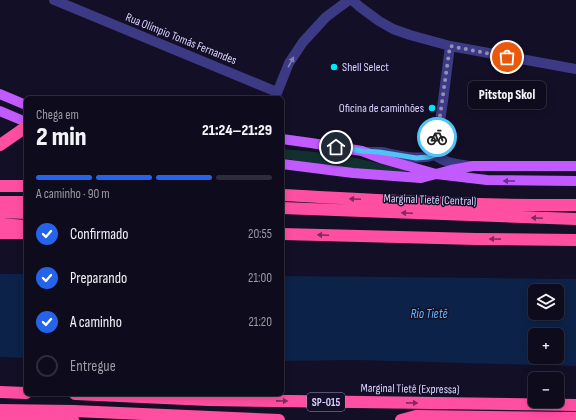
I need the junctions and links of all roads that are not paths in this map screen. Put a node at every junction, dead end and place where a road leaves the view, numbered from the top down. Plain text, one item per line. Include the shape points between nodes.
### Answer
1 (54, 0) edge
2 (350, 0) edge
3 (450, 46) junction
4 (576, 69) edge
5 (0, 94) edge
6 (276, 95) edge
7 (24, 104) edge
8 (0, 112) edge
9 (24, 121) edge
10 (24, 128) edge
11 (284, 139) edge
12 (0, 145) edge
13 (362, 151) junction
14 (435, 155) junction
15 (284, 164) edge
16 (473, 166) junction
17 (576, 166) edge
18 (436, 174) junction
19 (576, 181) edge
20 (0, 186) edge
21 (24, 186) edge
22 (284, 195) edge
23 (0, 202) edge
24 (24, 202) edge
25 (576, 205) edge
26 (284, 208) edge
27 (0, 212) edge
28 (24, 213) edge
29 (576, 219) edge
30 (0, 224) edge
31 (24, 226) edge
32 (284, 229) edge
33 (0, 233) edge
34 (24, 233) edge
35 (284, 234) edge
36 (303, 234) junction
37 (576, 240) edge
38 (0, 392) edge
39 (24, 393) edge
40 (119, 396) edge
41 (576, 405) edge
42 (0, 410) edge
43 (164, 415) junction
44 (576, 418) edge
45 (0, 419) edge
46 (112, 420) edge
47 (152, 420) edge
48 (279, 420) edge
49 (401, 420) edge

1 - 6 street, Rua Olímpio Tomás Fernandes
2 - 3 street via 393,29
6 -> 2 street via 290,63 303,42 326,17
3 - 4 street
3 - 14 street
5 - 7 main road
8 - 9 main road
10 - 12 highway
11 - 13 main road
13 - 14 street via 416,158
13 - 18 main road via 383,160
14 - 16 street via 450,162
15 - 18 main road via 421,178
16 - 17 main road
16 - 18 main road
19 -> 18 main road via 487,180
20 - 21 highway
25 -> 22 highway
23 - 24 highway
29 -> 26 highway, Marginal Tietê (Central)
27 - 28 highway
30 - 31 highway
32 - 36 highway
33 - 34 highway
35 - 36 highway
37 -> 36 highway
38 - 39 highway
40 -> 41 highway, Marginal Tietê (Expressa) / SP-015 via 208,400
42 - 43 highway
43 - 47 highway
43 - 48 highway
44 - 49 highway via 416,416
45 - 46 highway

